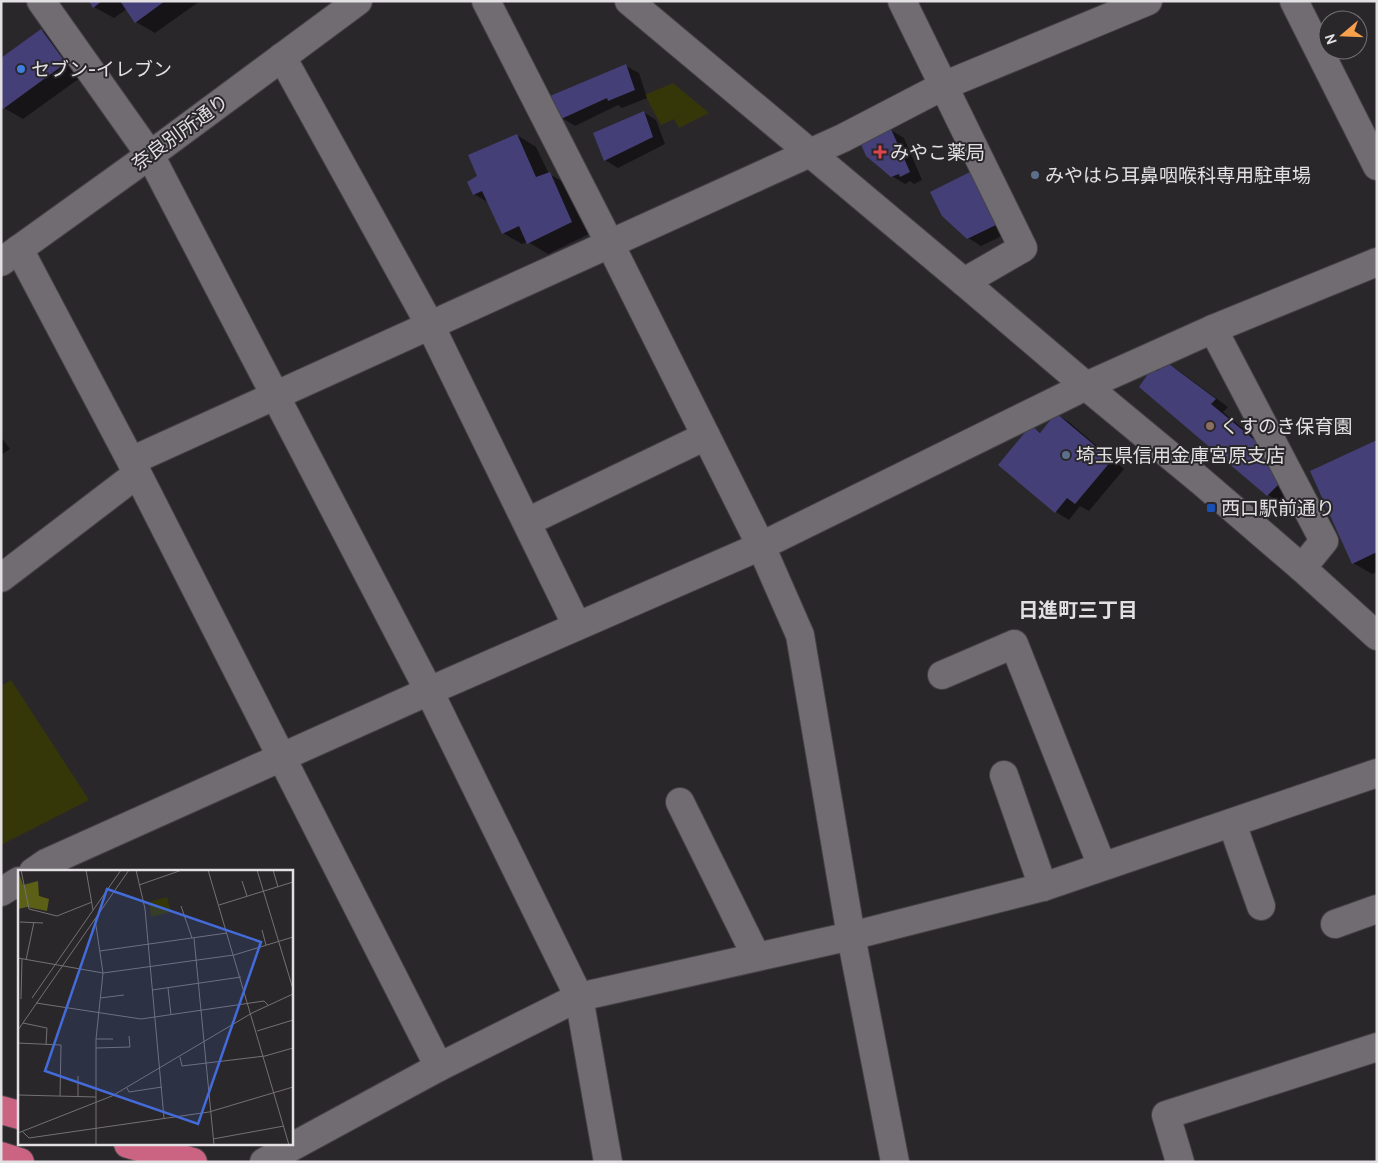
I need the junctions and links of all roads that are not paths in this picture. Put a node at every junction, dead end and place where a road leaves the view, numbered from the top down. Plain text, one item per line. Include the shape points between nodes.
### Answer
1 (41, 1) edge
2 (358, 1) edge
3 (486, 1) edge
4 (629, 1) edge
5 (902, 1) edge
6 (1148, 1) edge
7 (1294, 1) edge
8 (282, 58) junction
9 (943, 86) junction
10 (808, 153) junction
11 (150, 154) junction
12 (1377, 166) edge
13 (610, 244) junction
14 (10, 256) edge
15 (1377, 262) edge
16 (964, 282) junction
17 (430, 325) junction
18 (1212, 329) junction
19 (1086, 386) junction
20 (275, 397) junction
21 (706, 436) junction
22 (134, 468) junction
23 (527, 522) junction
24 (762, 546) junction
25 (1302, 568) junction
26 (1, 578) edge
27 (577, 626) junction
28 (1377, 636) edge
29 (942, 675) dead end
30 (429, 691) junction
31 (281, 758) junction
32 (1377, 773) edge
33 (1004, 775) dead end
34 (680, 802) dead end
35 (1232, 823) junction
36 (1102, 866) junction
37 (36, 870) edge
38 (18, 882) edge
39 (1044, 886) junction
40 (1, 892) edge
41 (1260, 906) dead end
42 (1377, 909) edge
43 (1335, 924) dead end
44 (851, 936) junction
45 (756, 956) junction
46 (579, 997) junction
47 (1377, 1047) edge
48 (439, 1067) junction
49 (1, 1110) edge
50 (18, 1115) edge
51 (135, 1146) edge
52 (1, 1156) edge
53 (20, 1162) edge
54 (193, 1162) edge
55 (264, 1162) edge
56 (608, 1162) edge
57 (894, 1162) edge
58 (1180, 1162) edge

1 - 11 street
2 - 8 street, 奈良別所通り
3 - 13 street
4 - 10 street
5 - 9 street
6 - 9 street
7 - 12 street
8 - 11 street, 奈良別所通り
8 - 17 street
9 - 10 street
9 - 16 street via 1023,248
10 - 13 street
10 - 16 street
11 - 14 street, 奈良別所通り
11 - 20 street
13 - 17 street
13 - 21 street
14 - 22 street
15 - 18 street
16 - 19 street
17 - 20 street
17 - 23 street
18 - 19 street
18 - 25 street via 1324,541
19 - 24 street
19 - 25 street
20 - 22 street
20 - 30 street
21 - 23 street
21 - 24 street
22 - 26 street
22 - 31 street
23 - 27 street
24 - 27 street
24 - 44 street via 800,635
25 - 28 street
27 - 30 street
29 - 36 street via 1014,644
30 - 31 street
30 - 46 street
31 - 37 street
31 - 48 street
32 - 35 street
33 - 39 street
34 - 45 street
35 - 36 street
35 - 41 street
36 - 39 street
38 - 40 street
39 - 44 street
42 - 43 street
44 - 45 street
44 - 57 street
45 - 46 street
46 - 48 street
46 - 56 street
47 - 58 street via 1166,1115
48 - 55 street
49 - 50 highway
51 - 54 highway
52 - 53 highway

